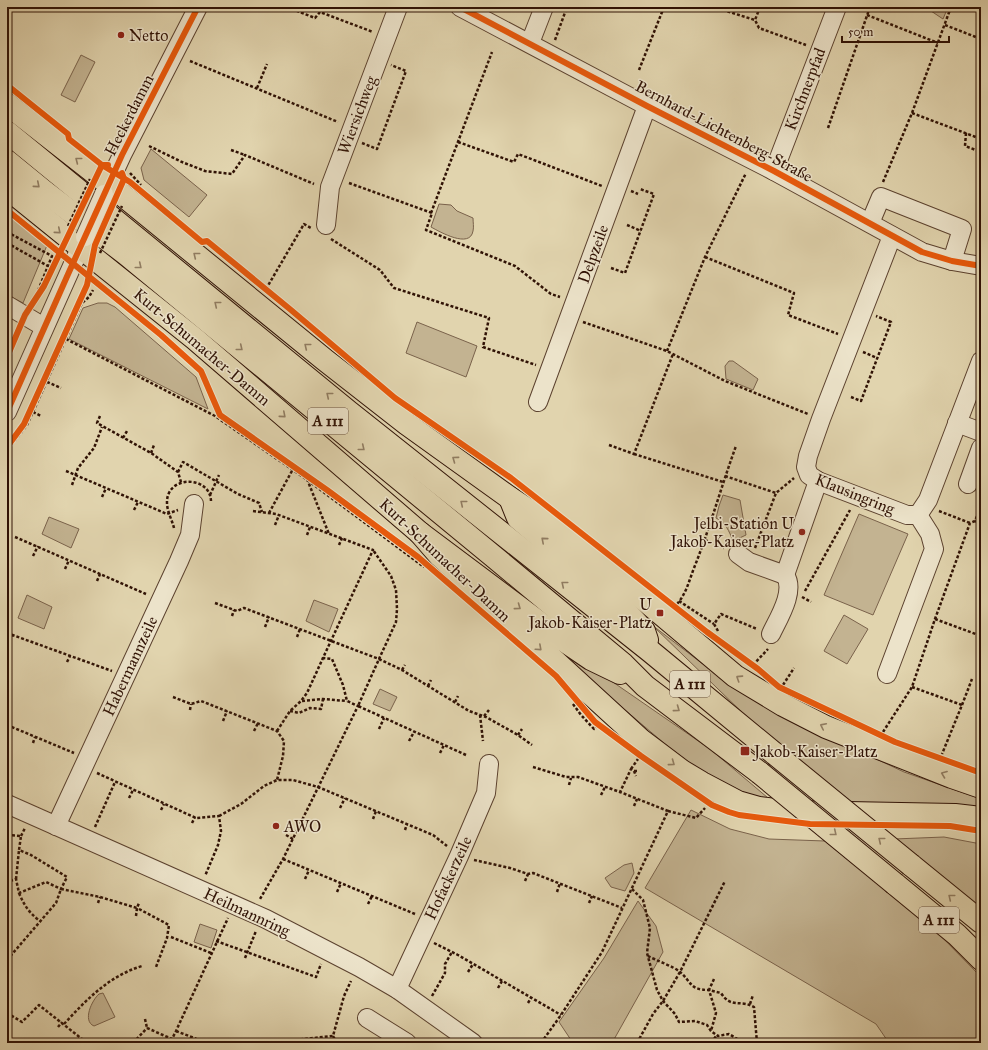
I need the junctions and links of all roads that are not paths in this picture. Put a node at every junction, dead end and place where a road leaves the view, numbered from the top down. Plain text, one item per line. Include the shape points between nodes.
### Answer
1 (398, 7) edge
2 (460, 7) edge
3 (544, 7) edge
4 (837, 7) edge
5 (193, 9) edge
6 (530, 43) junction
7 (7, 104) edge
8 (647, 106) junction
9 (7, 132) edge
10 (7, 160) edge
11 (774, 171) junction
12 (101, 182) junction
13 (7, 188) edge
14 (870, 223) junction
15 (323, 231) road end
16 (892, 236) junction
17 (75, 243) junction
18 (952, 261) junction
19 (981, 266) edge
20 (7, 306) edge
21 (44, 327) junction
22 (981, 361) edge
23 (538, 402) dead end
24 (7, 412) edge
25 (957, 423) junction
26 (981, 432) edge
27 (981, 448) edge
28 (818, 481) junction
29 (968, 484) dead end
30 (510, 498) junction
31 (194, 504) road end
32 (922, 510) junction
33 (420, 533) junction
34 (743, 558) road end
35 (785, 575) junction
36 (770, 634) road end
37 (650, 651) junction
38 (887, 674) dead end
39 (645, 686) junction
40 (488, 764) dead end
41 (981, 787) edge
42 (7, 804) edge
43 (981, 818) edge
44 (56, 826) junction
45 (981, 922) edge
46 (981, 959) edge
47 (397, 989) junction
48 (367, 1018) dead end
49 (407, 1043) edge
50 (473, 1043) edge

1 - 15 street, Wiersichweg via 326,181 330,187
2 - 6 street, Bernhard-Lichtenberg-Straße
3 - 6 street
4 - 11 street, Kirchnerpfad
5 - 12 street, Heckerdamm
6 - 8 street, Bernhard-Lichtenberg-Straße
12 -> 7 main road
8 - 11 street, Bernhard-Lichtenberg-Straße
8 - 23 street, Delpzeile
37 -> 9 main road, A 111 via 356,417
10 -> 39 main road, A 111 via 126,254 623,664
11 - 14 street, Bernhard-Lichtenberg-Straße
12 - 17 street, Heckerdamm, bridge
30 -> 12 main road via 407,424
13 -> 17 main road, Kurt-Schumacher-Damm
14 - 16 street, Bernhard-Lichtenberg-Straße
14 - 18 street via 881,197 962,229
16 - 18 street, Bernhard-Lichtenberg-Straße via 922,252
16 - 28 street, Klausingring via 808,456 806,467 809,475
17 - 21 street, Heckerdamm
17 -> 33 main road, Kurt-Schumacher-Damm via 190,335
18 - 19 street, Bernhard-Lichtenberg-Straße
20 - 21 street via 29,310
21 - 24 street, Heckerdamm
22 - 25 street
25 - 26 street
25 - 32 street
27 - 29 street
28 - 32 street, Klausingring via 907,514
28 - 35 street
37 -> 30 main road via 644,631 616,601 518,518
41 -> 30 main road via 826,727 735,676 604,567 548,523
31 - 44 street, Habermannzeile via 190,535
32 - 38 street via 934,549
33 -> 39 main road via 560,638 591,659
33 -> 43 main road, Kurt-Schumacher-Damm via 440,556 641,740 682,771 738,802 759,808 793,812 955,815
34 - 35 street
35 - 36 street via 788,579 789,592
45 -> 37 main road, A 111, bridge
39 -> 46 main road, A 111, bridge via 747,762 957,935
40 - 47 street, Hofackerzeile via 484,798
42 - 44 street, Heilmannring
44 - 47 street, Heilmannring via 257,915
47 - 50 street, Heilmannring
48 - 49 street

